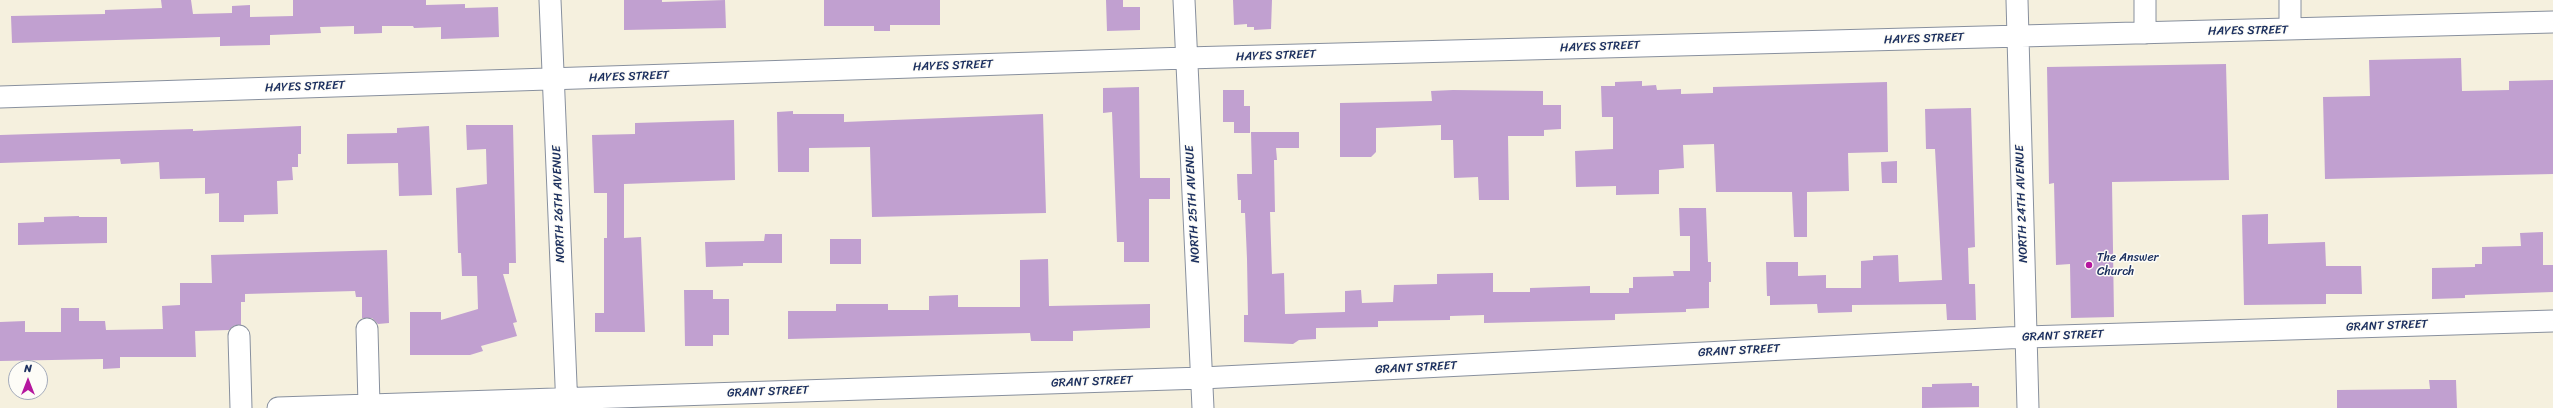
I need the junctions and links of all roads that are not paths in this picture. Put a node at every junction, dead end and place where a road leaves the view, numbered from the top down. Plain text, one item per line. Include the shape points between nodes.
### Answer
1 (550, 0) edge
2 (1184, 0) edge
3 (2016, 0) edge
4 (2145, 0) edge
5 (2290, 0) edge
6 (2553, 22) edge
7 (2290, 29) junction
8 (2145, 33) junction
9 (2018, 36) junction
10 (1186, 58) junction
11 (554, 79) junction
12 (0, 97) edge
13 (2553, 321) edge
14 (367, 329) dead end
15 (239, 336) dead end
16 (2026, 337) junction
17 (1202, 378) junction
18 (567, 403) edge
19 (369, 405) junction
20 (242, 408) edge
21 (278, 408) edge
22 (1203, 408) edge
23 (2028, 408) edge

1 - 11 street, NORTH 26TH AVENUE
2 - 10 street, NORTH 25TH AVENUE
3 - 9 street, NORTH 24TH AVENUE
4 - 8 street
5 - 7 street
6 - 7 street, HAYES STREET
7 - 8 street, HAYES STREET
8 - 9 street, HAYES STREET
9 - 10 street, HAYES STREET
9 - 16 street, NORTH 24TH AVENUE
10 - 11 street, HAYES STREET
10 - 17 street, NORTH 25TH AVENUE
11 - 12 street, HAYES STREET
11 - 18 street, NORTH 26TH AVENUE
13 - 16 street, GRANT STREET
14 - 19 street
15 - 20 street
16 - 17 street, GRANT STREET
16 - 23 street, NORTH 24TH AVENUE
17 - 18 street, GRANT STREET
17 - 22 street, NORTH 25TH AVENUE
18 - 19 street, GRANT STREET
19 - 21 street, GRANT STREET

